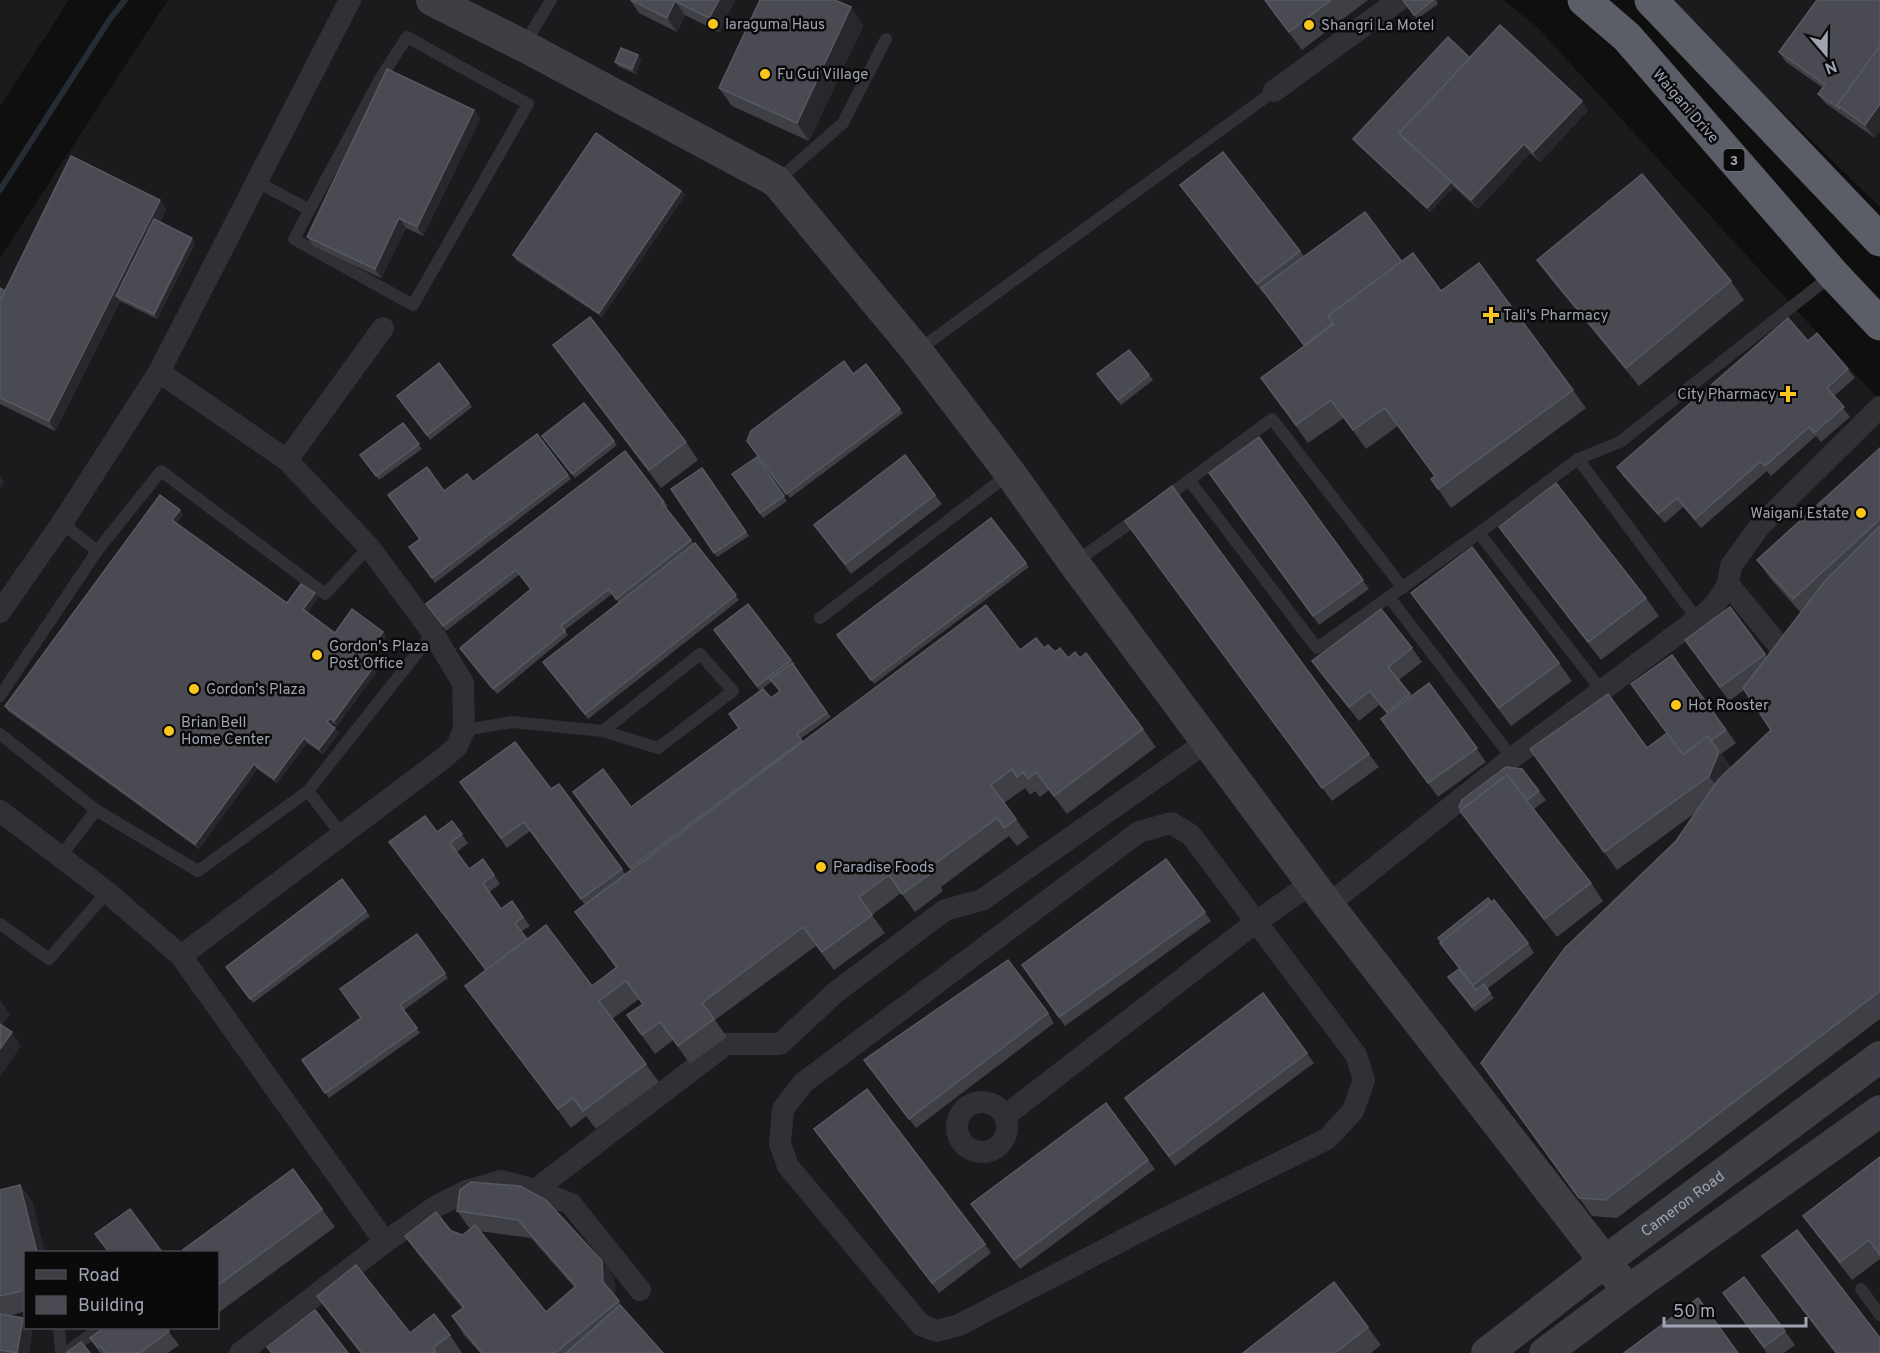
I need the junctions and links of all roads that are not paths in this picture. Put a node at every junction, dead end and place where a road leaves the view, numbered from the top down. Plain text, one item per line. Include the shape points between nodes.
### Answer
1 (350, 0) edge
2 (432, 0) edge
3 (551, 0) edge
4 (1399, 0) edge
5 (1584, 0) edge
6 (1651, 0) edge
7 (886, 39) dead end
8 (524, 46) junction
9 (1274, 91) joint
10 (776, 181) junction
11 (257, 182) junction
12 (1835, 192) junction
13 (310, 210) junction
14 (1880, 228) edge
15 (1880, 240) edge
16 (1833, 274) junction
17 (1880, 324) edge
18 (383, 328) dead end
19 (917, 351) junction
20 (159, 372) junction
21 (1880, 407) edge
22 (1578, 459) junction
23 (287, 460) junction
24 (1010, 473) junction
25 (1189, 480) junction
26 (62, 523) junction
27 (1479, 533) junction
28 (369, 547) junction
29 (97, 551) junction
30 (1074, 563) junction
31 (1728, 584) junction
32 (1403, 588) junction
33 (1389, 597) junction
34 (0, 612) edge
35 (820, 618) dead end
36 (1697, 619) junction
37 (434, 633) junction
38 (1779, 646) edge
39 (1602, 691) junction
40 (0, 696) edge
41 (464, 730) junction
42 (603, 731) junction
43 (0, 734) edge
44 (1208, 741) junction
45 (1512, 758) junction
46 (308, 791) junction
47 (96, 810) junction
48 (0, 811) edge
49 (341, 834) junction
50 (61, 856) junction
51 (106, 892) junction
52 (1320, 894) junction
53 (1256, 922) junction
54 (0, 924) edge
55 (181, 956) junction
56 (1880, 1057) edge
57 (1880, 1111) edge
58 (1005, 1116) dead end
59 (535, 1190) junction
60 (385, 1242) junction
61 (1604, 1262) junction
62 (1861, 1289) dead end
63 (640, 1290) dead end
64 (1628, 1291) junction
65 (1880, 1315) edge
66 (59, 1329) edge
67 (99, 1329) edge
68 (1562, 1344) edge
69 (63, 1353) edge
70 (240, 1353) edge
71 (1487, 1353) edge

1 - 11 street
2 - 8 street
3 - 8 lane
4 - 9 street
5 - 16 highway, Waigani Drive / 3 via 1627,37
6 - 12 highway
7 - 10 lane via 843,123
8 - 10 street
9 - 19 lane
10 - 19 street
11 - 13 lane
11 - 20 street
12 - 14 highway
12 - 15 highway
13 - 13 lane via 380,79 407,37 528,104 413,304 294,240
16 - 17 highway, Waigani Drive / 3
16 - 22 lane via 1620,442
18 - 23 street
19 - 24 street
20 - 23 street
20 - 26 street
21 - 31 street via 1759,527 1731,566
22 - 27 lane
22 - 36 lane
23 - 28 street
24 - 30 street
24 - 35 lane
25 - 30 lane
25 - 32 lane via 1272,419
25 - 33 lane via 1317,648
26 - 29 lane
26 - 34 street
27 - 32 lane
27 - 39 lane
28 - 29 lane via 324,594 161,471
28 - 37 street
29 - 40 lane
30 - 44 street
31 - 36 street via 1707,614
31 - 38 street
32 - 33 lane
33 - 45 lane
36 - 39 street
37 - 41 street via 463,683
37 - 46 lane
39 - 45 street
41 - 42 lane via 513,722
41 - 49 street via 457,746 445,757
42 - 42 lane via 658,748 733,691 700,654
43 - 47 lane
44 - 52 street
44 - 59 street via 982,900 945,910 836,992 780,1044 726,1044
45 - 52 street
46 - 47 lane via 198,871
46 - 49 lane
47 - 50 lane
48 - 50 street
49 - 55 street
50 - 51 street
51 - 54 lane via 49,959
51 - 55 street
52 - 53 street
52 - 61 street
53 - 53 street via 1356,1055 1364,1080 1353,1111 1327,1139 959,1325 937,1331 921,1325 788,1166 780,1144 783,1109 803,1083 1139,832 1171,823 1191,836
53 - 58 street
55 - 60 street
56 - 61 street, Cameron Road
57 - 64 street
59 - 60 street via 501,1181 466,1191
59 - 63 street via 571,1204
60 - 70 street
61 - 64 street
61 - 71 street, Cameron Road
62 - 65 lane
64 - 68 street
66 - 69 lane
67 - 69 lane

